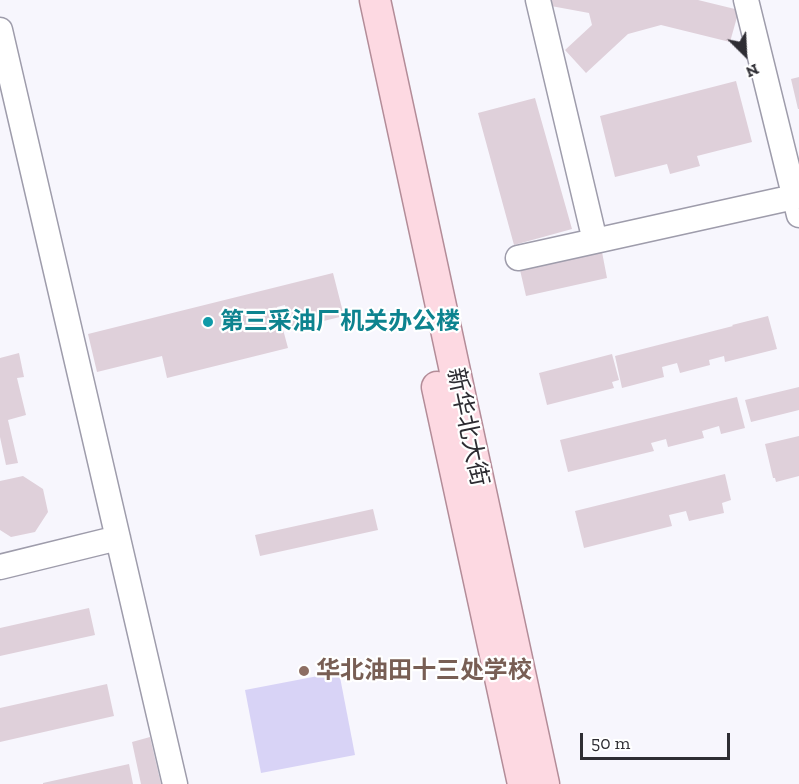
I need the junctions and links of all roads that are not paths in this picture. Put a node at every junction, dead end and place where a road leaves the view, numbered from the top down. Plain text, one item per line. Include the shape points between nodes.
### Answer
1 (354, 0) edge
2 (375, 0) edge
3 (538, 0) edge
4 (746, 0) edge
5 (0, 30) edge
6 (797, 206) edge
7 (594, 241) junction
8 (518, 258) dead end
9 (118, 538) junction
10 (0, 567) edge
11 (175, 784) edge
12 (523, 784) edge
13 (544, 784) edge

1 - 12 main road, 新华北大街
2 - 13 main road, 新华北大街
3 - 7 lane
4 - 6 lane
5 - 9 lane
6 - 7 lane
7 - 8 lane
9 - 10 lane
9 - 11 lane

